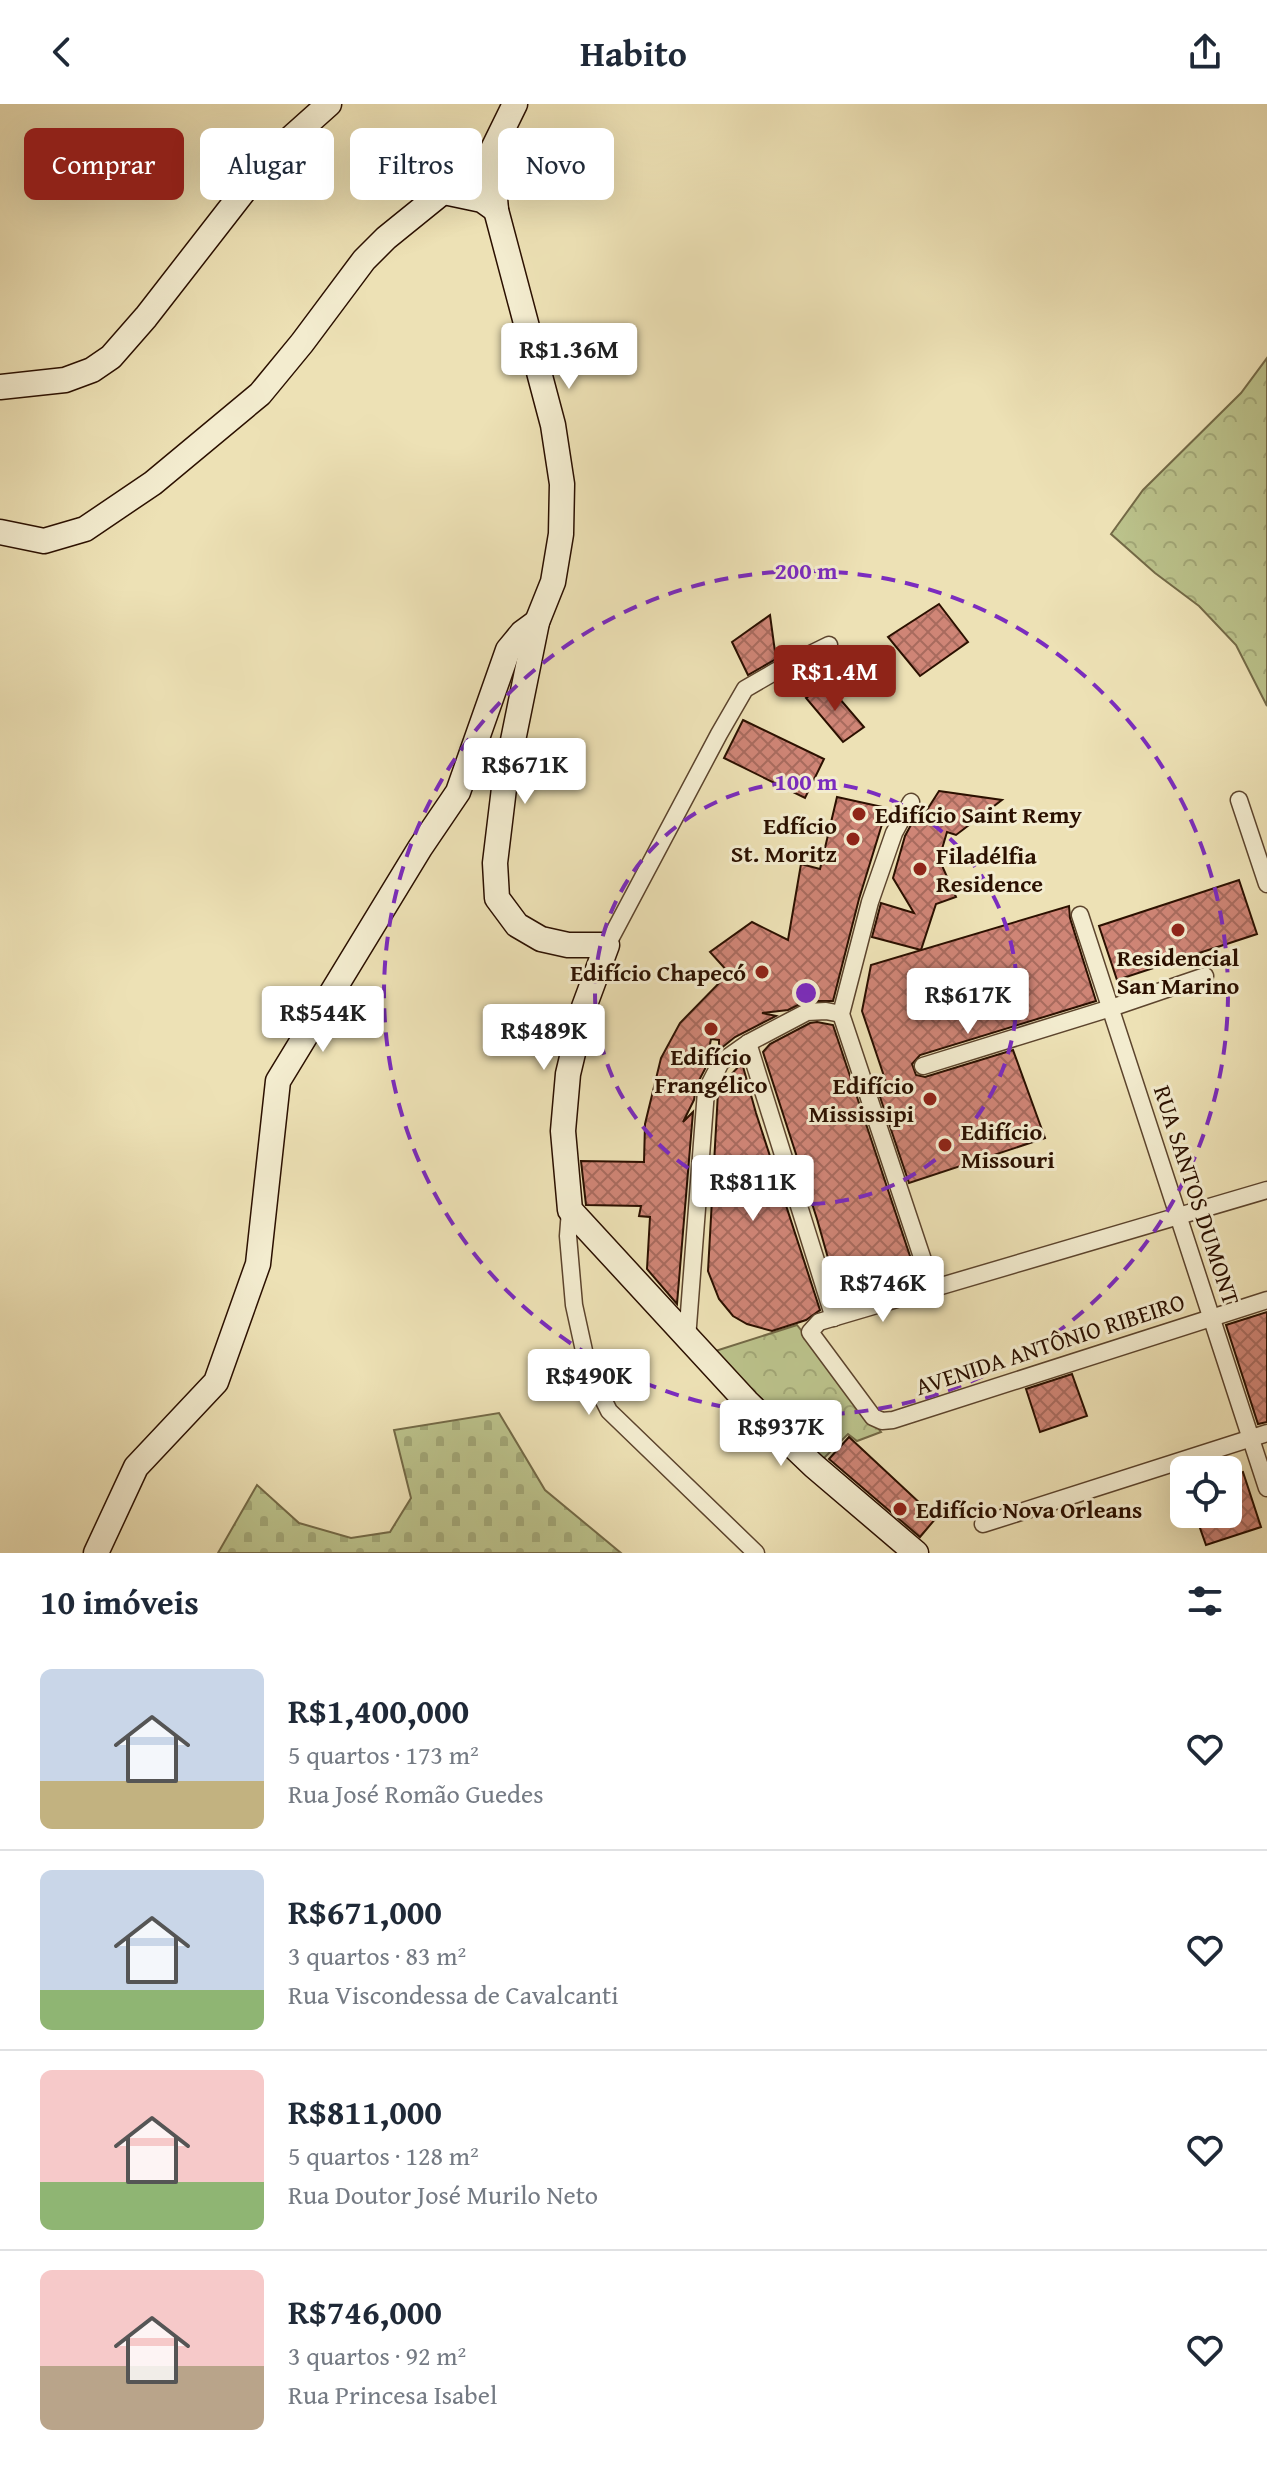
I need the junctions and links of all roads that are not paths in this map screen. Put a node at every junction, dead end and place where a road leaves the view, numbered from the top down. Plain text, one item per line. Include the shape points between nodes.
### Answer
1 (329, 104) edge
2 (515, 104) edge
3 (491, 153) junction
4 (482, 160) edge
5 (434, 200) edge
6 (482, 200) edge
7 (496, 210) junction
8 (0, 387) edge
9 (0, 532) edge
10 (537, 622) junction
11 (829, 645) dead end
12 (1239, 800) dead end
13 (911, 802) dead end
14 (1267, 884) edge
15 (1080, 915) dead end
16 (607, 945) junction
17 (1205, 976) dead end
18 (1111, 1008) junction
19 (841, 1014) junction
20 (748, 1043) junction
21 (923, 1066) dead end
22 (1267, 1190) edge
23 (570, 1210) junction
24 (1178, 1216) junction
25 (932, 1287) junction
26 (1267, 1300) edge
27 (1211, 1317) junction
28 (834, 1318) junction
29 (687, 1339) junction
30 (1259, 1435) edge
31 (1267, 1488) edge
32 (983, 1524) dead end
33 (96, 1553) edge
34 (756, 1553) edge
35 (916, 1553) edge

1 - 8 street via 272,155 111,357 65,380
2 - 3 street
3 - 4 street
3 - 7 street
5 - 9 street via 364,260 260,394 153,483 85,529 44,541
6 - 7 street
7 - 10 street via 553,425 562,484 553,582
10 - 16 street via 498,827 497,898 517,925 541,939
10 - 33 street via 508,650 458,792 278,1081 258,1264 216,1382 136,1467
11 - 16 street via 745,689
12 - 14 street
13 - 19 street via 870,902
15 - 18 street, RUA SANTOS DUMONT
16 - 23 street via 584,1007 568,1074 563,1131
17 - 18 street
18 - 21 street
18 - 24 street, RUA SANTOS DUMONT
19 - 20 street via 807,1012
19 - 25 street
20 - 28 street
20 - 29 street via 721,1062 706,1091
22 - 24 street
23 - 29 street
23 - 34 street via 574,1305 588,1369 609,1411
24 - 25 street
24 - 27 street, RUA SANTOS DUMONT
25 - 28 street
26 - 27 street, AVENIDA ANTÔNIO RIBEIRO
27 - 28 street, AVENIDA ANTÔNIO RIBEIRO via 882,1421 873,1417 810,1332 819,1322
27 - 30 street, RUA SANTOS DUMONT
29 - 35 street via 814,1466
30 - 31 street, RUA SANTOS DUMONT
30 - 32 street

